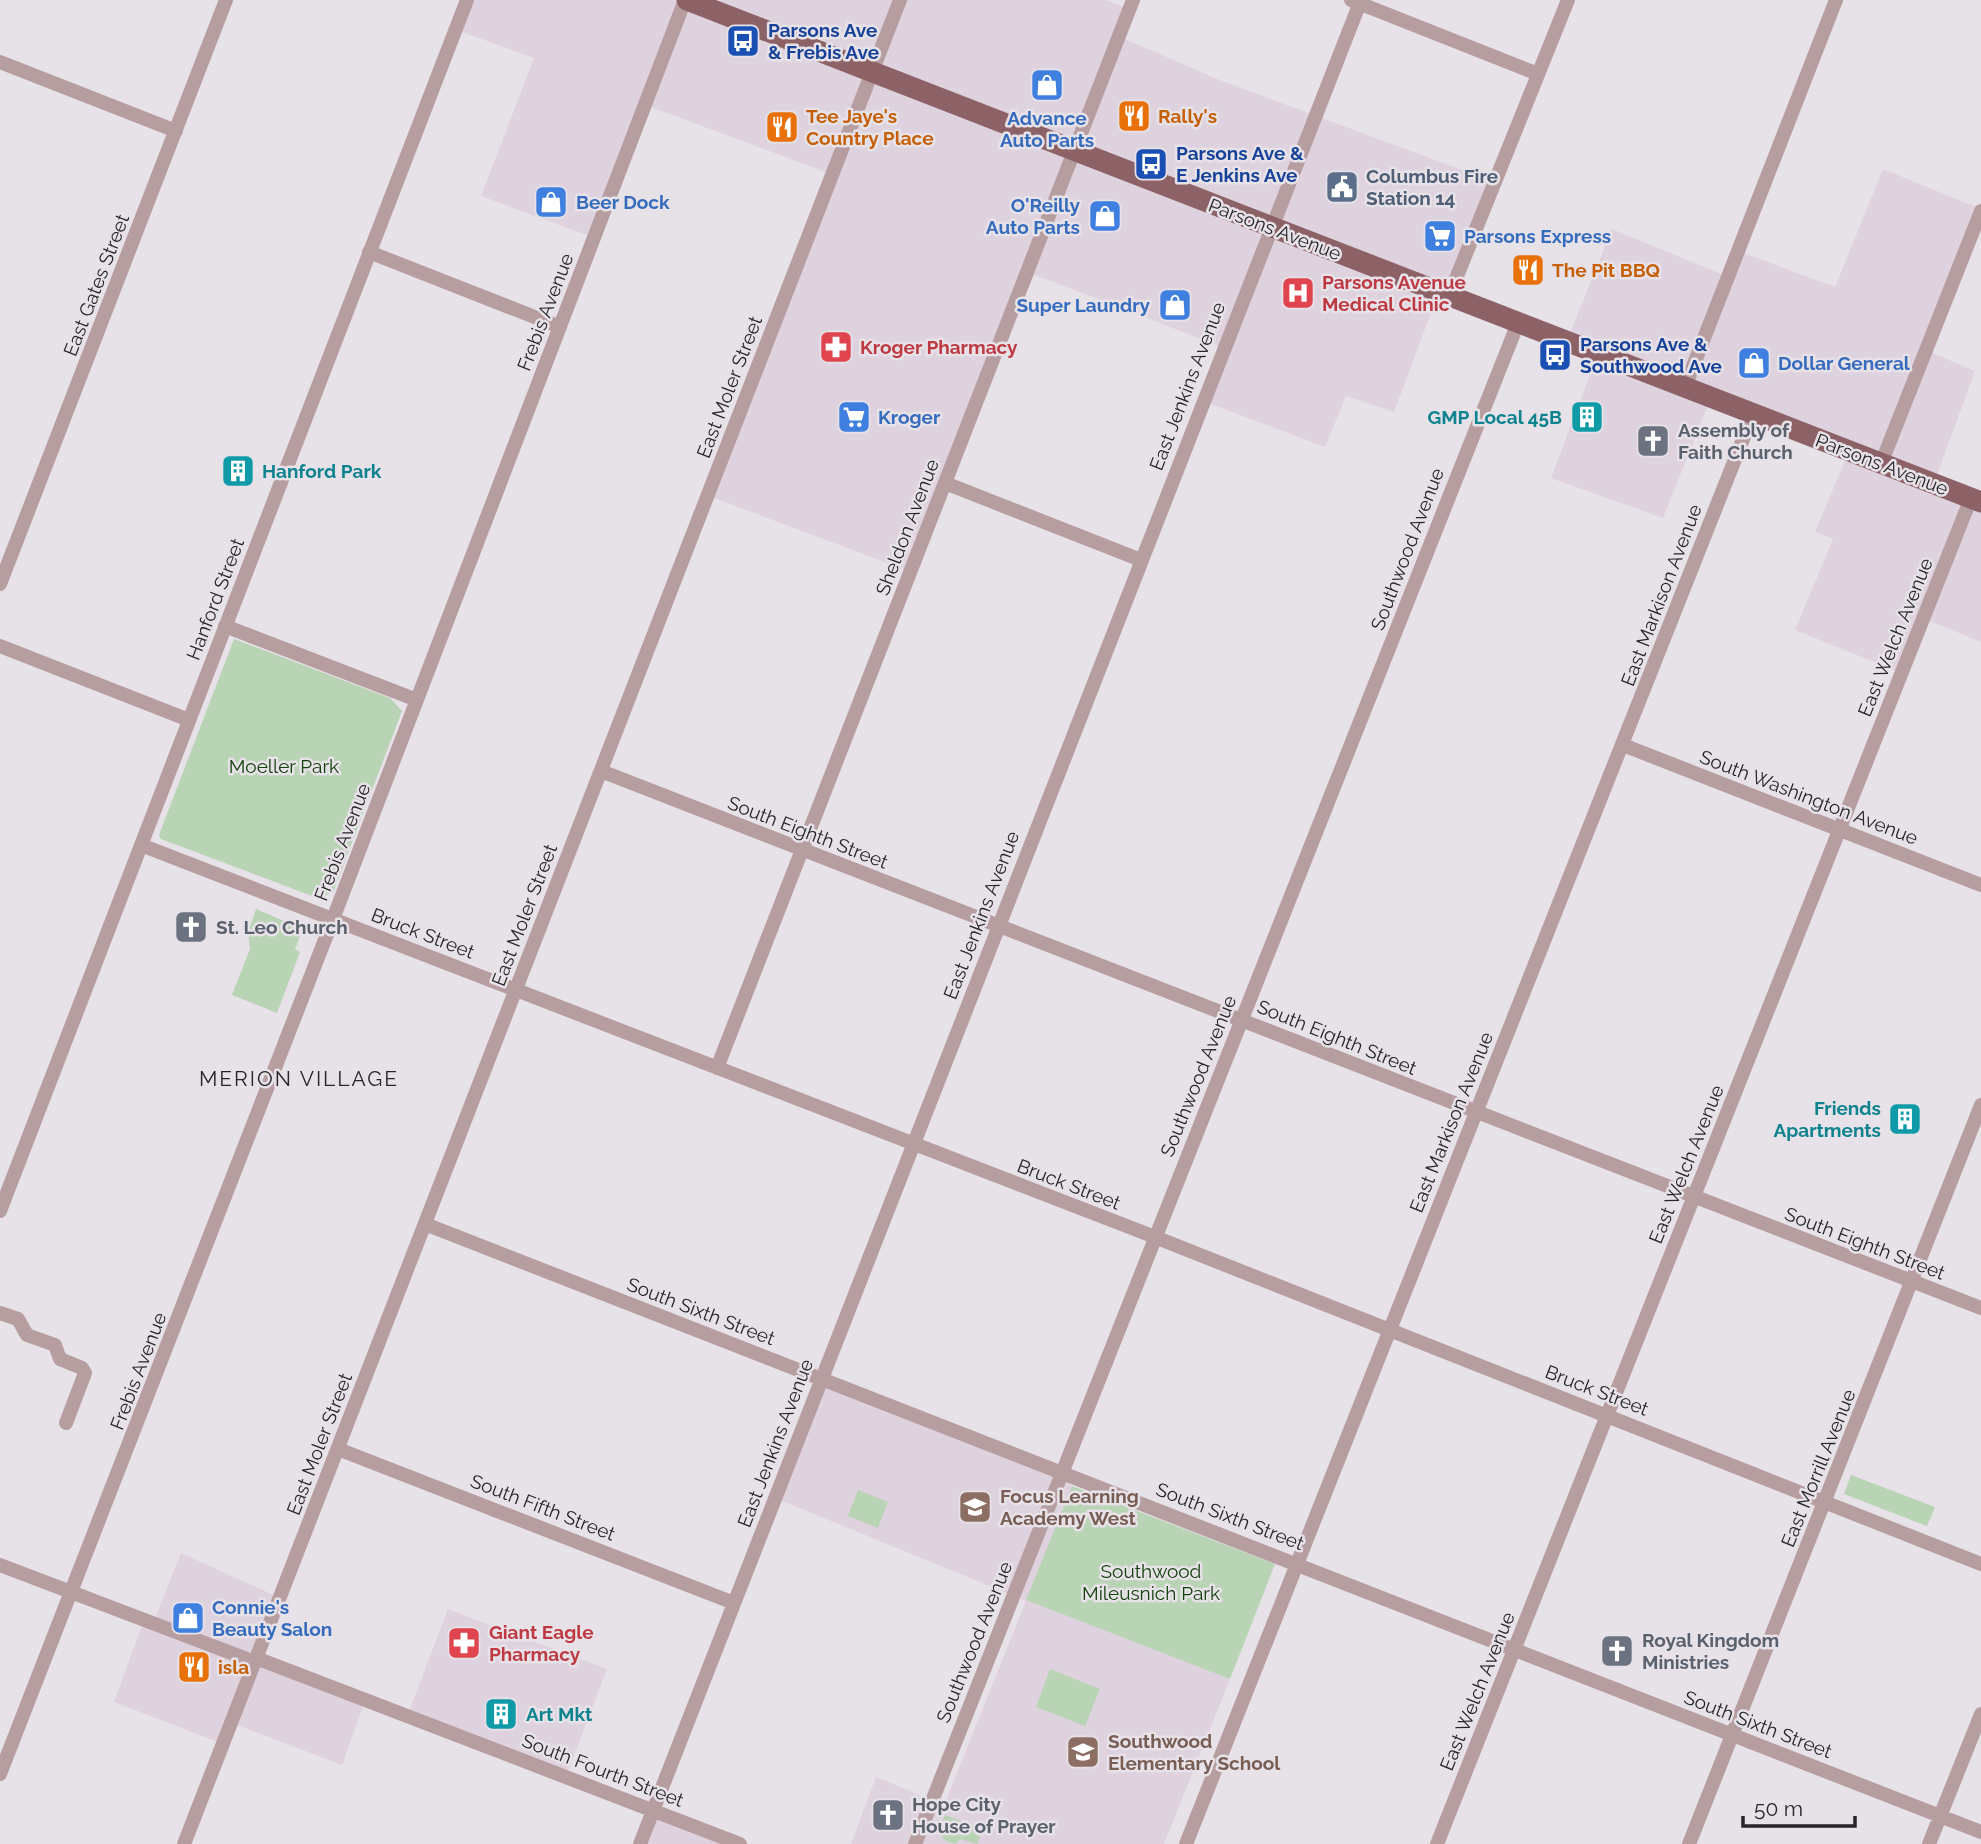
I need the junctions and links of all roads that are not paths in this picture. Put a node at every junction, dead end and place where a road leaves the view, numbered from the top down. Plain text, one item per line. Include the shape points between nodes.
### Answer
1 (226, 0) edge
2 (467, 0) edge
3 (686, 0) edge
4 (900, 0) edge
5 (1133, 0) edge
6 (1568, 0) edge
7 (1836, 0) edge
8 (1357, 1) edge
9 (0, 62) edge
10 (871, 72) junction
11 (1538, 74) junction
12 (176, 131) junction
13 (1073, 150) junction
14 (1981, 211) edge
15 (1269, 226) junction
16 (369, 252) junction
17 (1448, 296) junction
18 (1518, 323) junction
19 (561, 327) junction
20 (1685, 387) junction
21 (1753, 414) junction
22 (1881, 464) junction
23 (945, 483) junction
24 (1976, 500) edge
25 (1140, 559) junction
26 (0, 584) edge
27 (225, 626) junction
28 (0, 646) edge
29 (417, 700) junction
30 (189, 720) junction
31 (1625, 739) junction
32 (601, 771) junction
33 (1839, 830) junction
34 (141, 845) junction
35 (802, 850) junction
36 (1981, 885) edge
37 (333, 919) junction
38 (998, 926) junction
39 (516, 990) junction
40 (1242, 1020) junction
41 (717, 1068) junction
42 (1981, 1105) edge
43 (1476, 1112) junction
44 (912, 1144) junction
45 (1693, 1197) junction
46 (0, 1211) edge
47 (425, 1224) junction
48 (1155, 1237) junction
49 (1912, 1281) junction
50 (1981, 1308) edge
51 (0, 1313) edge
52 (1389, 1329) junction
53 (821, 1378) junction
54 (1607, 1414) junction
55 (66, 1423) dead end
56 (338, 1449) junction
57 (1062, 1471) junction
58 (1825, 1502) junction
59 (1296, 1562) junction
60 (1981, 1564) edge
61 (0, 1565) edge
62 (72, 1593) junction
63 (734, 1602) junction
64 (1514, 1648) junction
65 (255, 1660) junction
66 (1981, 1714) edge
67 (1732, 1735) junction
68 (0, 1774) edge
69 (653, 1811) junction
70 (1941, 1816) junction
71 (1981, 1832) edge
72 (184, 1844) edge
73 (640, 1844) edge
74 (740, 1844) edge
75 (915, 1844) edge
76 (1186, 1844) edge
77 (1437, 1844) edge
78 (1689, 1844) edge
79 (1929, 1844) edge

1 - 12 street, East Gates Street
2 - 16 street, Hanford Street
3 - 10 main road, Parsons Avenue
3 - 19 street, Frebis Avenue
4 - 10 street, East Moler Street
5 - 13 street, Sheldon Avenue
6 - 11 street
7 - 20 street
8 - 11 street
8 - 15 street, East Jenkins Avenue
9 - 12 street
10 - 13 main road, Parsons Avenue
10 - 32 street, East Moler Street
11 - 17 street
12 - 26 street, East Gates Street
13 - 15 main road, Parsons Avenue
13 - 23 street, Sheldon Avenue
14 - 22 street
15 - 17 main road, Parsons Avenue
15 - 25 street, East Jenkins Avenue
16 - 19 street
16 - 27 street, Hanford Street
17 - 18 main road, Parsons Avenue
18 - 20 main road, Parsons Avenue
18 - 40 street, Southwood Avenue
19 - 29 street, Frebis Avenue
20 - 21 main road, Parsons Avenue
21 - 22 main road, Parsons Avenue
21 - 31 street, East Markison Avenue
22 - 24 main road, Parsons Avenue
23 - 25 street
23 - 35 street, Sheldon Avenue
24 - 33 street, East Welch Avenue
25 - 38 street, East Jenkins Avenue
27 - 29 street
27 - 30 street, Hanford Street
28 - 30 street
29 - 37 street, Frebis Avenue
30 - 34 street, Hanford Street
31 - 33 street, South Washington Avenue
31 - 43 street, East Markison Avenue
32 - 35 street, South Eighth Street
32 - 39 street, East Moler Street
33 - 36 street, South Washington Avenue
33 - 45 street, East Welch Avenue
34 - 37 street, Bruck Street
34 - 46 street, Hanford Street
35 - 38 street, South Eighth Street
35 - 41 street, Sheldon Avenue
37 - 39 street, Bruck Street
37 - 62 street, Frebis Avenue
38 - 40 street, South Eighth Street
38 - 44 street, East Jenkins Avenue
39 - 41 street, Bruck Street
39 - 47 street, East Moler Street
40 - 43 street, South Eighth Street
40 - 48 street, Southwood Avenue
41 - 44 street, Bruck Street
42 - 49 street, East Morrill Avenue
43 - 45 street, South Eighth Street
43 - 52 street, East Markison Avenue
44 - 48 street, Bruck Street
44 - 53 street, East Jenkins Avenue
45 - 49 street, South Eighth Street
45 - 54 street, East Welch Avenue
47 - 53 street, South Sixth Street
47 - 56 street, East Moler Street
48 - 52 street, Bruck Street
48 - 57 street, Southwood Avenue
49 - 50 street, South Eighth Street
49 - 58 street, East Morrill Avenue
51 - 55 street via 18,1320 27,1335 55,1345 60,1359 82,1368 85,1373
52 - 54 street, Bruck Street
52 - 59 street, East Markison Avenue
53 - 57 street, South Sixth Street
53 - 63 street, East Jenkins Avenue
54 - 58 street, Bruck Street
54 - 64 street, East Welch Avenue
56 - 63 street, South Fifth Street
56 - 65 street, East Moler Street
57 - 59 street, South Sixth Street
57 - 75 street, Southwood Avenue
58 - 60 street, Bruck Street
58 - 67 street, East Morrill Avenue
59 - 64 street, South Sixth Street
59 - 76 street, East Markison Avenue
61 - 62 street, South Fourth Street
62 - 65 street, South Fourth Street
62 - 68 street, Frebis Avenue
63 - 69 street, East Jenkins Avenue
64 - 67 street, South Sixth Street
64 - 77 street, East Welch Avenue
65 - 69 street, South Fourth Street
65 - 72 street, East Moler Street
66 - 70 street
67 - 70 street, South Sixth Street
67 - 78 street, East Morrill Avenue
69 - 73 street, East Jenkins Avenue
69 - 74 street, South Fourth Street
70 - 71 street, South Sixth Street
70 - 79 street

